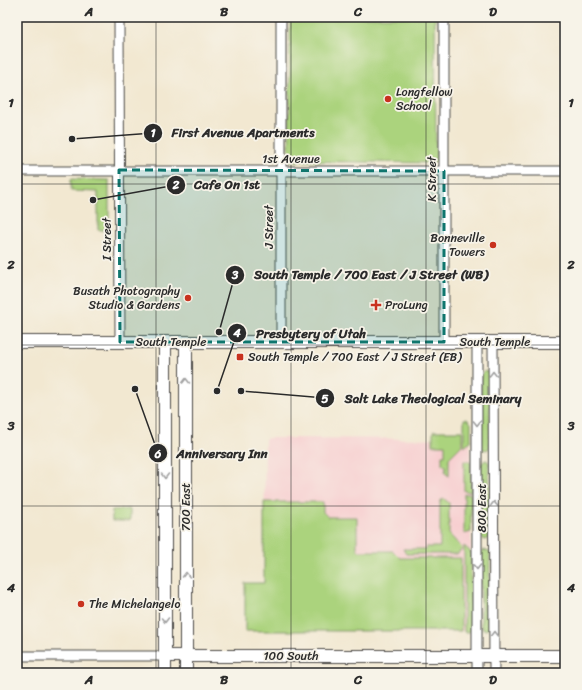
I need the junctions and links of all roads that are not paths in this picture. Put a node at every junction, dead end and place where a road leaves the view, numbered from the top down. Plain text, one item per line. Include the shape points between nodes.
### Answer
1 (119, 17) edge
2 (281, 17) edge
3 (444, 17) edge
4 (119, 170) junction
5 (281, 170) junction
6 (17, 171) edge
7 (444, 171) junction
8 (565, 171) edge
9 (17, 342) edge
10 (120, 342) junction
11 (165, 342) junction
12 (186, 342) junction
13 (281, 342) junction
14 (444, 342) junction
15 (477, 342) junction
16 (493, 342) junction
17 (565, 342) edge
18 (477, 454) junction
19 (494, 454) junction
20 (477, 545) junction
21 (494, 545) junction
22 (17, 656) edge
23 (165, 656) junction
24 (186, 656) junction
25 (477, 656) junction
26 (494, 656) junction
27 (565, 656) edge
28 (165, 673) edge
29 (186, 673) edge
30 (477, 673) edge
31 (494, 673) edge

1 - 4 street, I Street
2 - 5 street, J Street
3 - 7 street, K Street
4 - 5 street, 1st Avenue
4 - 6 street, 1st Avenue
4 - 10 street, I Street
5 - 7 street, 1st Avenue
5 - 13 street, J Street
7 - 8 street, 1st Avenue
7 - 14 street, K Street
9 - 10 main road, South Temple
10 - 11 main road, South Temple
11 - 12 main road, South Temple
11 -> 23 main road, 700 East
12 - 13 main road, South Temple
24 -> 12 main road, 700 East
13 - 14 main road, South Temple
14 - 15 main road, South Temple
15 - 16 main road, South Temple
15 -> 18 street, 800 East
16 - 17 main road, South Temple
19 -> 16 street, 800 East
18 - 19 street
18 - 20 street, 800 East
21 -> 19 street, 800 East
20 - 21 street
20 -> 25 street, 800 East
26 -> 21 street, 800 East
22 - 23 street, 100 South
23 - 24 main road, 100 South
23 - 28 main road, 700 East
24 - 25 main road, 100 South
24 - 29 main road, 700 East
25 - 26 main road, 100 South
25 - 30 street, 800 East
26 - 27 main road, 100 South
26 - 31 street, 800 East

